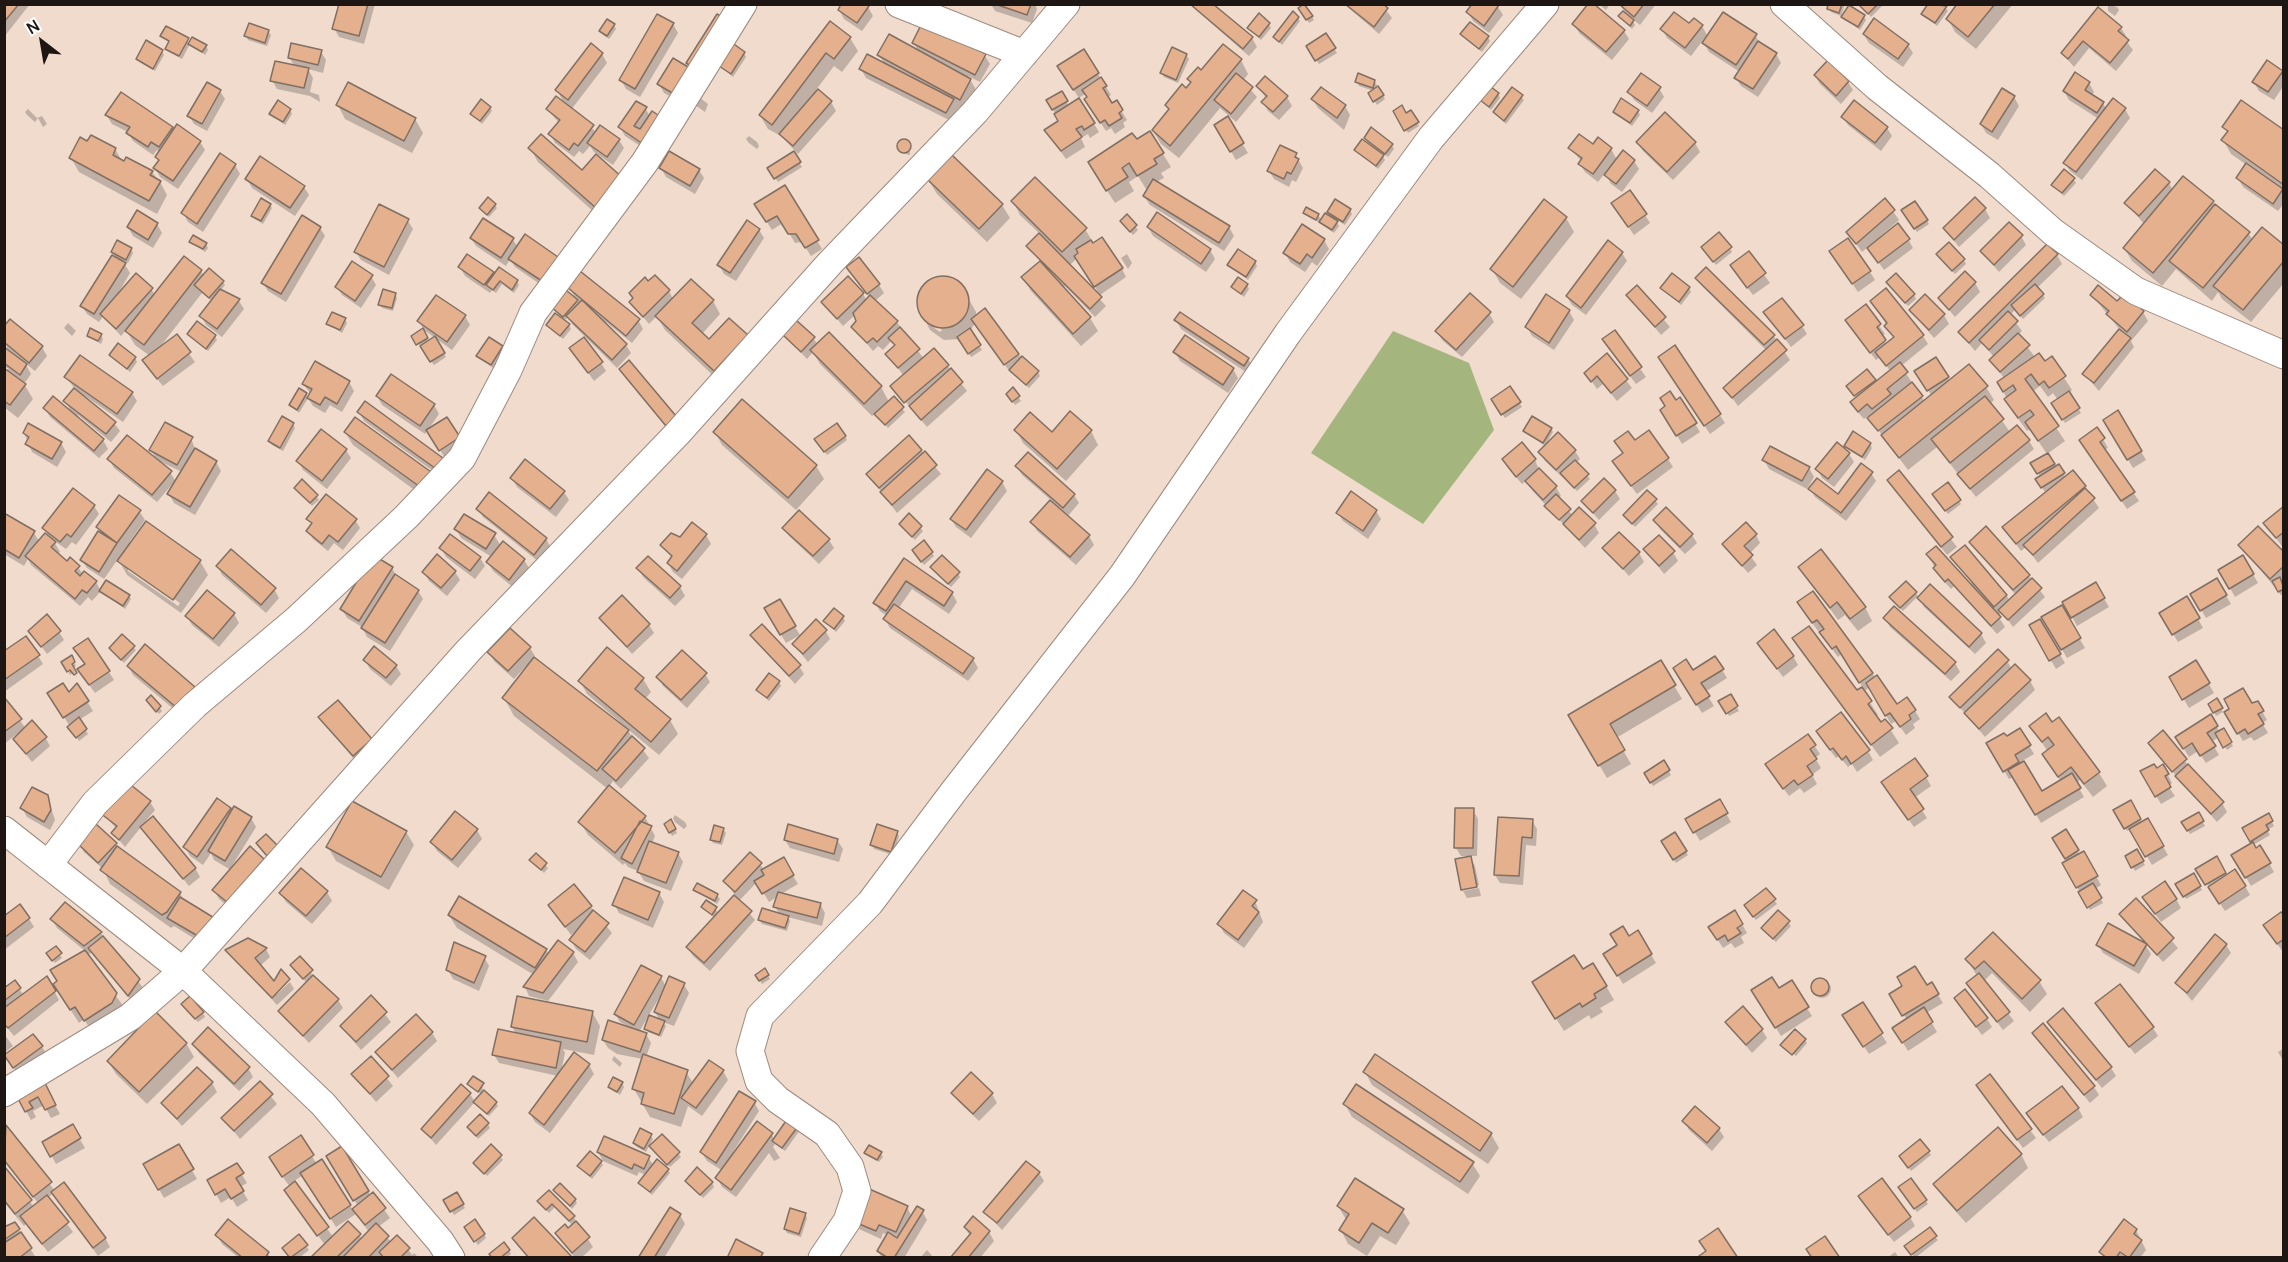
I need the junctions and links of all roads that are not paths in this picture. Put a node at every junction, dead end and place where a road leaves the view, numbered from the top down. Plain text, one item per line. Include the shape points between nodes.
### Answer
1 (743, 4) edge
2 (899, 4) edge
3 (1066, 4) edge
4 (1545, 4) edge
5 (1784, 4) edge
6 (1024, 54) junction
7 (2283, 355) edge
8 (4, 830) edge
9 (48, 865) junction
10 (183, 971) junction
11 (4, 1093) edge
12 (451, 1257) edge
13 (822, 1257) edge

1 - 9 street via 645,162 534,313 462,458 406,517 296,620 195,705 95,803
2 - 6 street
3 - 6 street
4 - 13 street via 1431,138 1288,333 1122,576 870,903 760,1016 750,1051 759,1081 778,1100 826,1134 850,1167 857,1191 847,1221
5 - 7 street via 1877,87 2053,231 2127,284
6 - 10 street via 677,434 468,651
8 - 9 street
9 - 10 street
10 - 11 street via 130,1017
10 - 12 street via 323,1104

